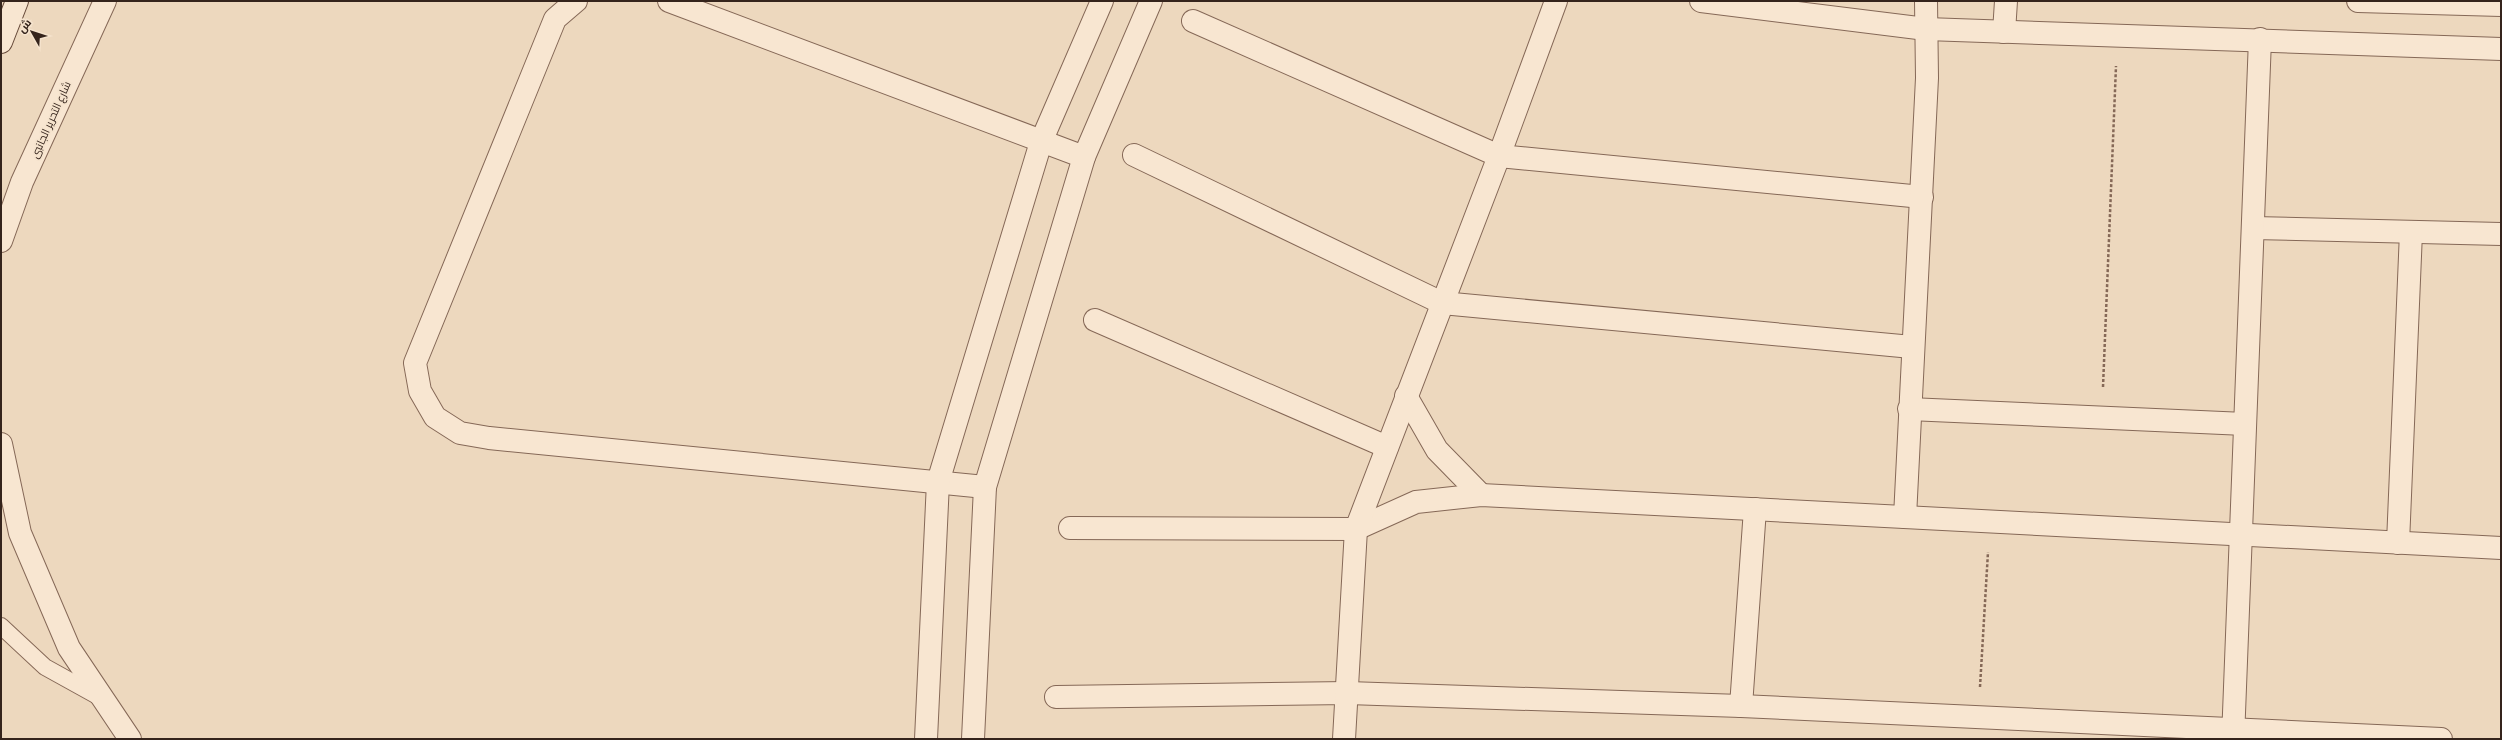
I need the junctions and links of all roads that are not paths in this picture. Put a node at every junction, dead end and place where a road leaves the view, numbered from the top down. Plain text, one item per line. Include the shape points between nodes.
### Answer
1 (17, 1) edge
2 (105, 1) edge
3 (576, 1) edge
4 (669, 1) edge
5 (1102, 1) edge
6 (1151, 1) edge
7 (1556, 1) edge
8 (1701, 1) edge
9 (1926, 1) edge
10 (2006, 1) edge
11 (2358, 1) edge
12 (2501, 5) edge
13 (1193, 21) dead end
14 (1926, 29) junction
15 (2004, 32) junction
16 (2260, 39) junction
17 (1, 42) edge
18 (2501, 48) edge
19 (1041, 142) junction
20 (1134, 155) dead end
21 (1499, 156) junction
22 (1084, 157) junction
23 (1922, 196) junction
24 (2253, 228) junction
25 (2411, 232) junction
26 (2501, 234) edge
27 (1, 241) edge
28 (1442, 303) junction
29 (1095, 320) dead end
30 (1912, 346) junction
31 (1406, 396) junction
32 (1909, 409) junction
33 (2245, 424) junction
34 (1, 444) edge
35 (1387, 447) junction
36 (938, 482) junction
37 (985, 487) junction
38 (1481, 495) junction
39 (1755, 509) junction
40 (1904, 517) junction
41 (1070, 528) dead end
42 (1356, 529) junction
43 (2241, 534) junction
44 (2398, 543) junction
45 (2501, 548) edge
46 (1, 626) edge
47 (1348, 693) junction
48 (1056, 697) dead end
49 (103, 698) junction
50 (1741, 706) junction
51 (2233, 734) edge
52 (130, 739) edge
53 (926, 739) edge
54 (973, 739) edge
55 (1344, 739) edge
56 (2441, 739) edge

1 - 17 street
2 - 27 street, شارع التحرير الجانبى via 22,182
3 - 36 street via 555,19 415,362 420,391 435,417 460,433 489,438
4 - 19 street
5 - 19 street
6 - 22 street
7 - 21 street
8 - 14 street
9 - 14 street
10 - 15 street
11 - 12 street
13 - 21 street
14 - 15 street
14 - 23 street via 1927,78
15 - 16 street
16 - 18 street
16 - 24 street
19 - 22 street
19 - 36 street
20 - 28 street
21 - 23 street
21 - 28 street
22 - 37 street
23 - 30 street
24 - 25 street
24 - 33 street
25 - 26 street
25 - 44 street
28 - 30 street
28 - 31 street
29 - 35 street
30 - 32 street
31 - 35 street
31 - 38 street via 1437,450
32 - 33 street
32 - 40 street
33 - 43 street
34 - 49 street via 20,534 68,648
35 - 42 street
36 - 37 street
36 - 53 street
37 - 54 street
38 - 39 street
38 - 42 street via 1416,502
39 - 40 street
39 - 50 street
40 - 43 street
41 - 42 street
42 - 47 street
43 - 44 street
43 - 51 street
44 - 45 street
46 - 49 lane via 45,667
47 - 48 street
47 - 50 street
47 - 55 street
49 - 52 street
50 - 51 street
51 - 56 street

